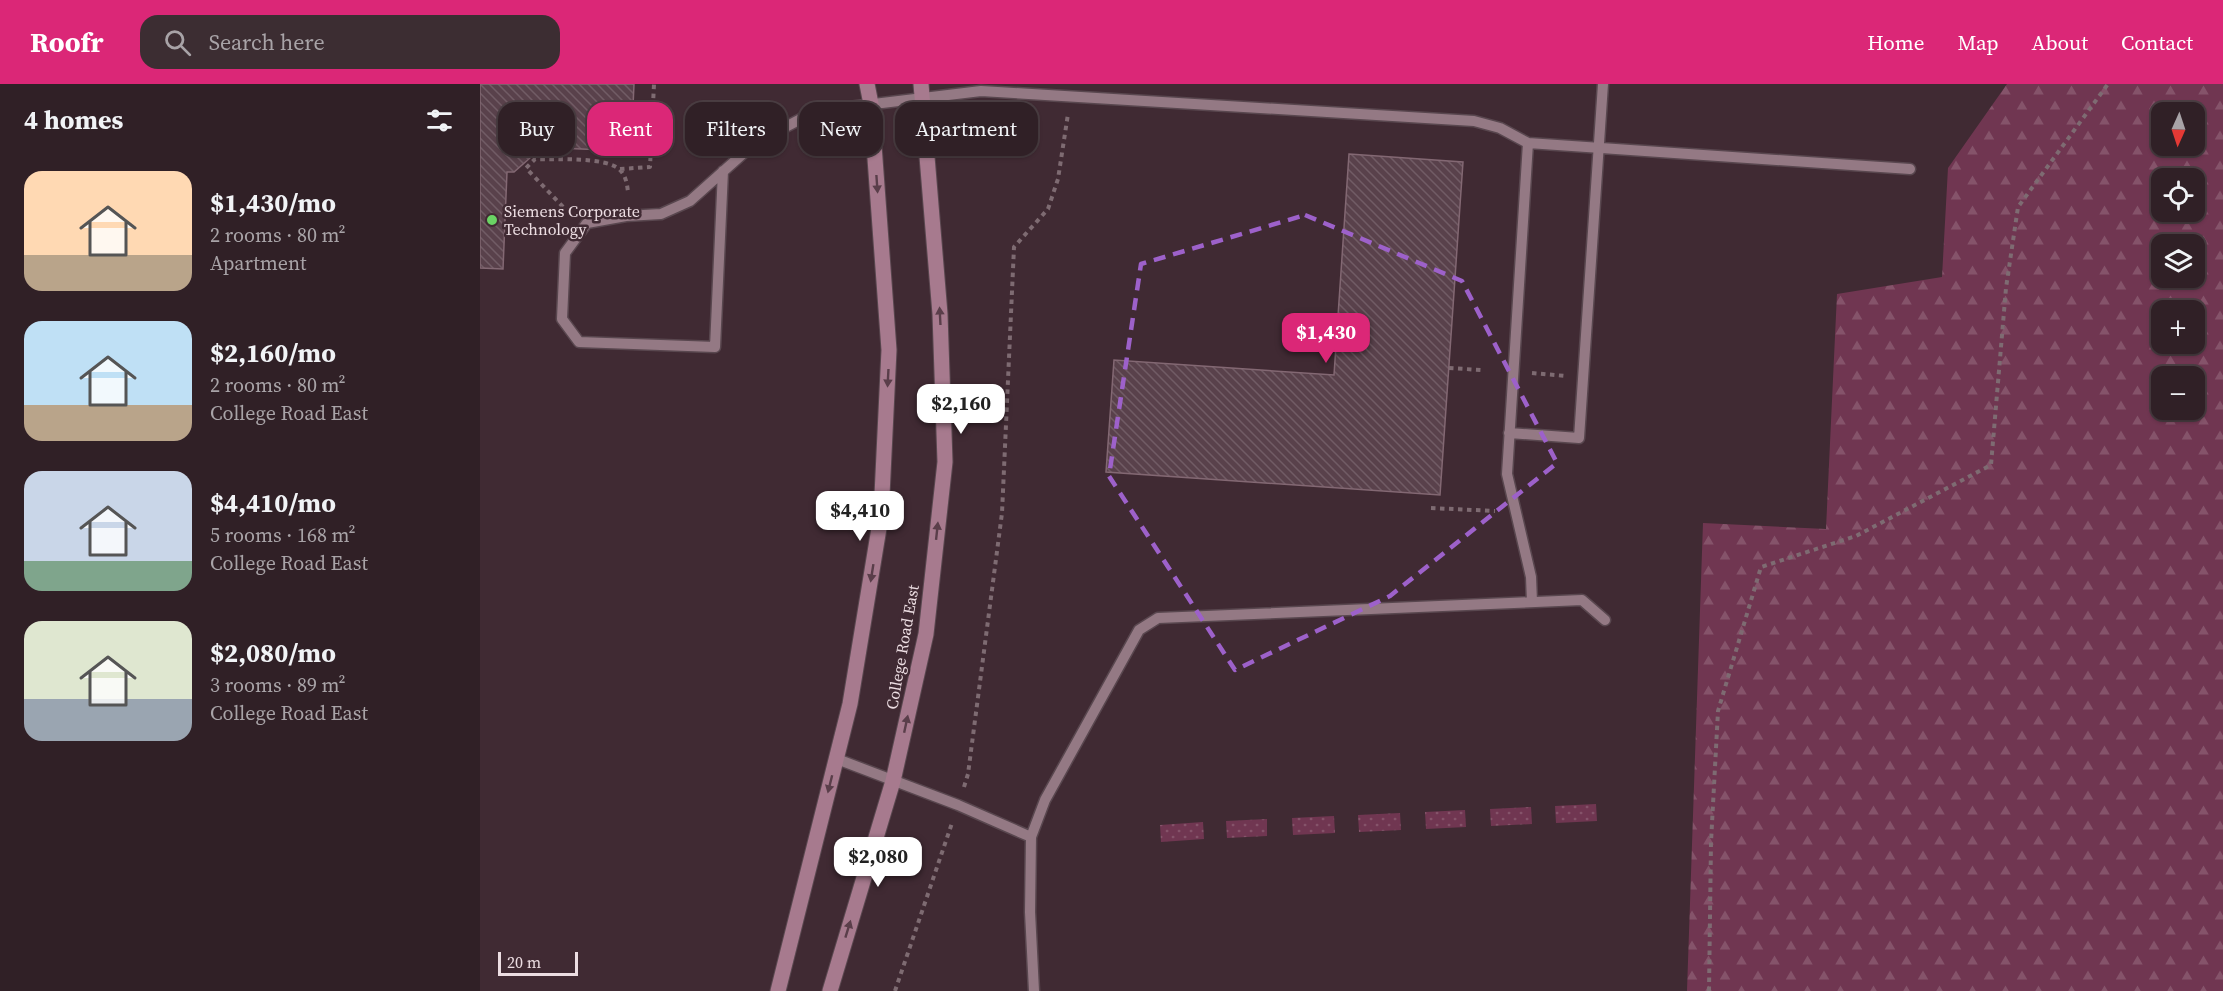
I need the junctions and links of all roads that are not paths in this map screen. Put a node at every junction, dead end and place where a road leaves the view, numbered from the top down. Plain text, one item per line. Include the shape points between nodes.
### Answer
1 (867, 84) edge
2 (1603, 84) edge
3 (922, 91) edge
4 (871, 102) edge
5 (879, 102) edge
6 (799, 120) edge
7 (1528, 143) junction
8 (1599, 148) junction
9 (875, 156) edge
10 (1910, 169) dead end
11 (723, 171) junction
12 (1509, 433) junction
13 (1532, 602) junction
14 (1605, 620) dead end
15 (837, 759) junction
16 (893, 781) junction
17 (1031, 837) junction
18 (778, 991) edge
19 (830, 991) edge
20 (1034, 991) edge

1 - 4 street
2 - 8 lane
3 - 5 lane
3 - 7 lane via 981,91 1474,121 1500,128
16 -> 3 street, College Road East via 926,634 945,462 940,314
6 - 11 lane via 755,143
7 - 8 lane
7 - 12 lane
8 - 10 lane
8 - 12 lane via 1579,438
9 -> 15 street via 889,350 881,516
11 - 11 lane via 690,201 661,214 587,223 565,253 562,319 579,342 715,347
12 - 13 lane via 1507,474 1531,577
13 - 14 lane via 1582,600
13 - 17 lane via 1158,618 1139,630 1045,800
15 - 16 lane
15 -> 18 street
16 - 17 lane
19 -> 16 street, College Road East
17 - 20 lane

